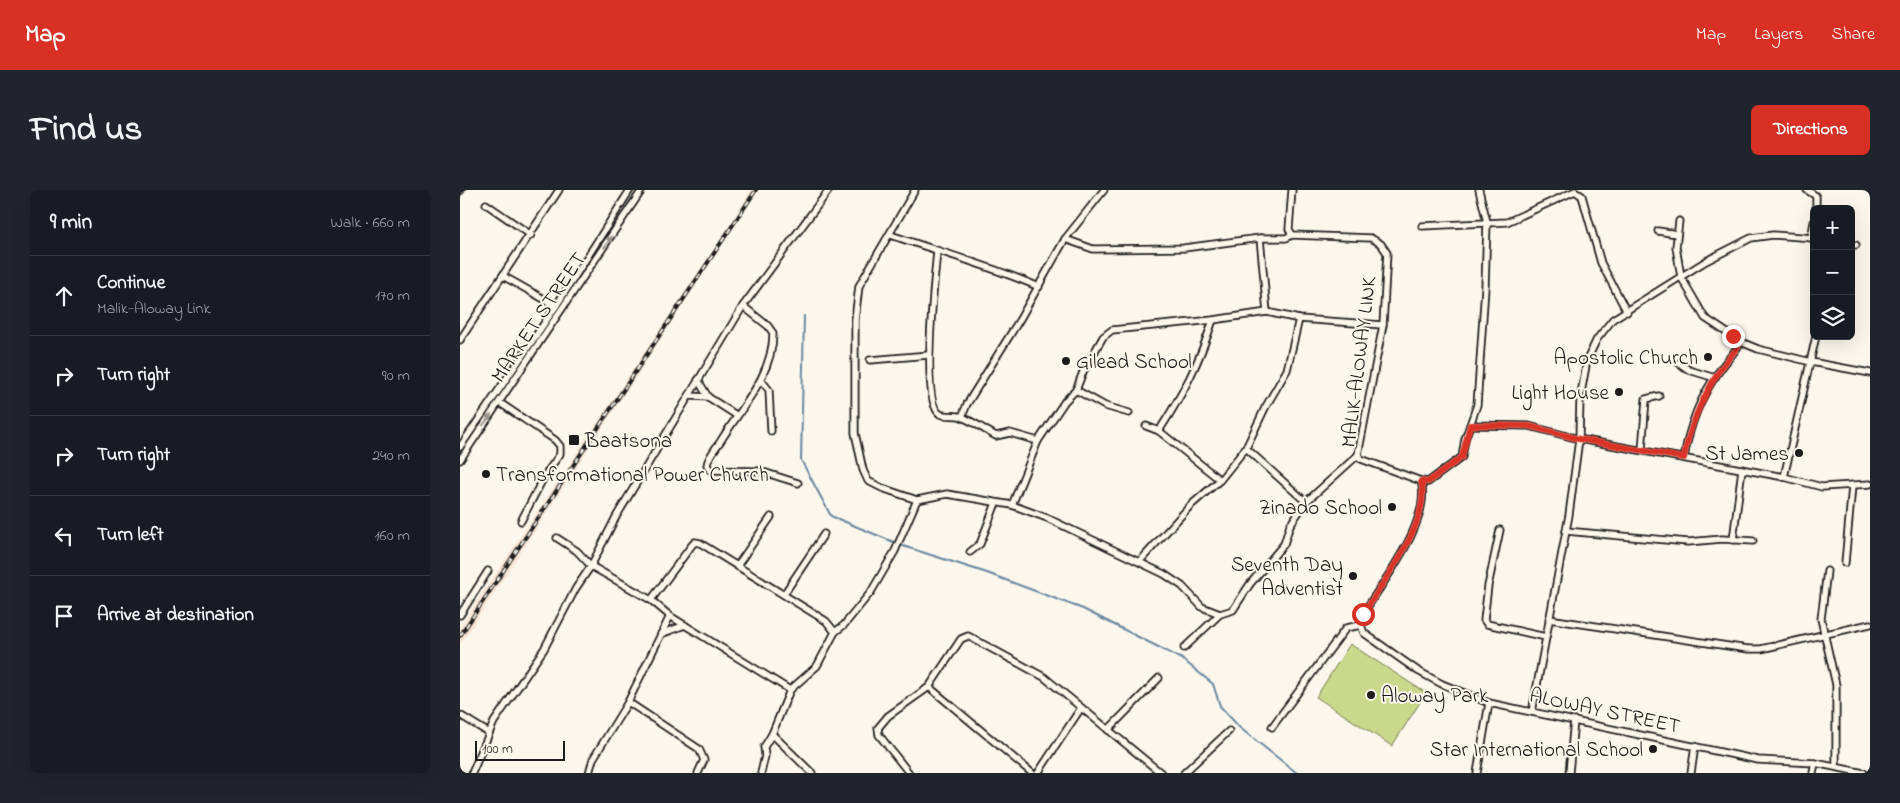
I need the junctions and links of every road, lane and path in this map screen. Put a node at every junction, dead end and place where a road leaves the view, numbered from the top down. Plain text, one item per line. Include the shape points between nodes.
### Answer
1 (559, 190) edge
2 (630, 190) edge
3 (642, 190) edge
4 (829, 190) edge
5 (915, 190) edge
6 (1104, 190) edge
7 (1292, 190) edge
8 (1479, 190) edge
9 (1806, 190) edge
10 (486, 204) dead end
11 (1816, 205) edge
12 (1679, 221) dead end
13 (1487, 222) junction
14 (1422, 226) dead end
15 (1658, 231) dead end
16 (531, 234) junction
17 (1677, 234) junction
18 (891, 235) junction
19 (1292, 235) junction
20 (1260, 238) junction
21 (1810, 238) edge
22 (1065, 239) junction
23 (937, 251) junction
24 (503, 276) junction
25 (1681, 278) junction
26 (1038, 287) junction
27 (556, 306) junction
28 (743, 306) junction
29 (1267, 312) junction
30 (1627, 312) junction
31 (1299, 319) junction
32 (1213, 320) junction
33 (1383, 325) junction
34 (460, 340) edge
35 (1815, 340) edge
36 (1741, 342) junction
37 (929, 355) junction
38 (870, 360) dead end
39 (1811, 362) junction
40 (1679, 363) dead end
41 (1870, 373) edge
42 (1715, 378) junction
43 (698, 380) junction
44 (762, 380) junction
45 (1076, 390) junction
46 (688, 396) junction
47 (1659, 396) dead end
48 (708, 397) junction
49 (500, 402) junction
50 (1129, 413) dead end
51 (736, 415) junction
52 (962, 417) junction
53 (1470, 425) junction
54 (1146, 426) dead end
55 (772, 431) dead end
56 (1159, 431) junction
57 (1579, 439) junction
58 (1038, 441) junction
59 (460, 447) edge
60 (1246, 448) junction
61 (1642, 450) junction
62 (1358, 454) junction
63 (1684, 458) junction
64 (460, 460) edge
65 (1742, 469) junction
66 (1784, 477) junction
67 (1220, 480) junction
68 (1421, 481) junction
69 (798, 483) dead end
70 (1870, 484) edge
71 (1852, 486) junction
72 (917, 500) junction
73 (1306, 502) junction
74 (996, 503) junction
75 (1012, 504) junction
76 (771, 517) dead end
77 (520, 521) dead end
78 (1500, 530) dead end
79 (1566, 531) junction
80 (824, 534) dead end
81 (557, 538) dead end
82 (1733, 540) junction
83 (1753, 541) dead end
84 (970, 552) dead end
85 (1140, 561) junction
86 (1845, 563) dead end
87 (591, 566) junction
88 (737, 566) junction
89 (488, 571) dead end
90 (1827, 571) dead end
91 (784, 594) junction
92 (651, 600) junction
93 (1220, 614) junction
94 (460, 615) edge
95 (670, 616) junction
96 (1549, 619) junction
97 (1870, 624) edge
98 (685, 625) junction
99 (1361, 625) junction
100 (835, 632) junction
101 (661, 634) junction
102 (1825, 634) junction
103 (1546, 637) junction
104 (1184, 648) dead end
105 (1159, 678) dead end
106 (930, 687) junction
107 (790, 690) junction
108 (628, 702) junction
109 (1489, 703) junction
110 (1081, 708) junction
111 (1532, 712) junction
112 (460, 715) edge
113 (1574, 720) junction
114 (1272, 727) dead end
115 (1108, 730) junction
116 (1230, 731) dead end
117 (489, 733) junction
118 (772, 734) junction
119 (1695, 746) junction
120 (1815, 763) junction
121 (1836, 767) junction
122 (472, 773) edge
123 (589, 773) edge
124 (698, 773) edge
125 (761, 773) edge
126 (812, 773) edge
127 (909, 773) edge
128 (1032, 773) edge
129 (1038, 773) edge
130 (1161, 773) edge
131 (1184, 773) edge
132 (1477, 773) edge
133 (1569, 773) edge
134 (1691, 773) edge
135 (1813, 773) edge
136 (1864, 773) edge

1 - 16 street
2 - 27 street, MARKET STREET
49 -> 3 street, MARKET STREET
4 - 28 street
5 - 18 street
6 - 22 street
7 - 19 street via 1289,229
8 - 13 street
9 - 11 street via 1816,196
10 - 16 street
12 - 17 street
13 - 14 street
13 - 30 street via 1507,222 1570,191 1579,192 1601,264
13 - 53 street via 1477,405
15 - 17 street
16 - 24 street
17 - 25 street
18 - 23 street
18 - 72 street via 860,286 855,320 855,433 868,481
19 - 20 street, MALIK-ALOWAY LINK
19 - 33 street, MALIK-ALOWAY LINK via 1371,238 1381,244 1387,252
20 - 22 street, MALIK-ALOWAY LINK via 1184,248 1093,249
20 - 29 street
21 - 25 street via 1773,235 1751,238
22 - 26 street
23 - 26 street via 1002,271
23 - 37 street
24 - 27 street
24 - 34 street
25 - 30 street
25 - 36 street via 1705,318
26 - 52 street
27 - 59 street, MARKET STREET
28 - 43 street
28 - 44 street via 773,333
29 - 31 street
29 - 32 street
30 - 57 street via 1613,319 1597,339 1587,360 1580,399
31 - 33 street
31 - 60 street via 1288,370
32 - 45 street via 1112,330 1095,350
32 - 56 street via 1187,387
33 - 62 street, MALIK-ALOWAY LINK
35 - 39 street
36 - 39 street
36 - 42 street
37 - 38 street
37 - 52 street via 934,408 940,414
39 - 41 street
39 - 66 street
40 - 42 street via 1689,370
42 - 63 street via 1688,432
43 - 46 street
43 - 48 street
44 - 51 street
44 - 55 street via 769,390
45 - 50 street via 1105,406
45 - 58 street
46 - 48 street
46 - 87 street via 616,517
47 - 61 street via 1646,399
48 - 51 street
64 -> 49 street, MARKET STREET
49 - 77 street via 560,446 560,454 544,475
51 - 69 street via 707,461 708,468 760,471
52 - 58 street via 996,436 1010,433
53 - 57 street via 1529,426
53 - 68 street via 1462,457 1428,482
54 - 56 street
56 - 67 street
57 - 61 street
57 - 79 street
58 - 75 street
60 - 67 street
60 - 73 street
61 - 63 street
62 - 68 street, MALIK-ALOWAY LINK
62 - 73 street
63 - 65 street
65 - 66 street
65 - 82 street
66 - 71 street via 1822,487
67 - 85 street via 1190,506
68 - 99 street via 1422,501 1412,532 1363,614
70 - 71 street
71 - 86 street
72 - 74 street via 947,494
72 - 100 street via 896,550 865,601
73 - 93 street via 1290,525 1284,544 1233,610
74 - 75 street
74 - 84 street via 980,544
75 - 85 street
76 - 88 street
78 - 103 street via 1484,620 1487,624
79 - 82 street via 1688,542
79 - 96 street
80 - 91 street
81 - 87 street via 577,551
82 - 83 street
85 - 93 street via 1182,586 1202,607
87 - 92 street
87 - 117 street via 544,649 513,691
88 - 91 street
88 - 92 street via 695,542
89 - 94 street
90 - 102 street via 1821,619
91 - 100 street via 826,621
92 - 95 street
93 - 104 street
95 - 98 street
95 - 101 street
96 - 102 street via 1748,649
96 - 103 street
97 - 102 street
98 - 101 street
98 - 107 street
99 - 109 street, ALOWAY STREET via 1364,633 1418,671
99 - 114 street via 1346,628
100 - 107 street via 816,666
101 - 108 street
102 - 121 street via 1836,685
103 - 111 street
105 - 115 street
106 - 110 street via 961,639 968,636 1044,677
106 - 127 street via 888,716 878,728 879,735
106 - 128 street
107 - 118 street
108 - 123 street via 593,759
108 - 124 street via 698,749 704,760
109 - 111 street, ALOWAY STREET
109 - 132 street
110 - 115 street
110 - 129 street
111 - 113 street, ALOWAY STREET
112 - 117 street
113 - 119 street, ALOWAY STREET
113 - 133 street
115 - 130 street
116 - 131 street
117 - 122 street
118 - 125 street via 764,747
118 - 126 street
119 - 120 street, ALOWAY STREET via 1758,760
119 - 134 street
120 - 121 street, ALOWAY STREET
120 - 135 street
121 - 136 street, ALOWAY STREET

